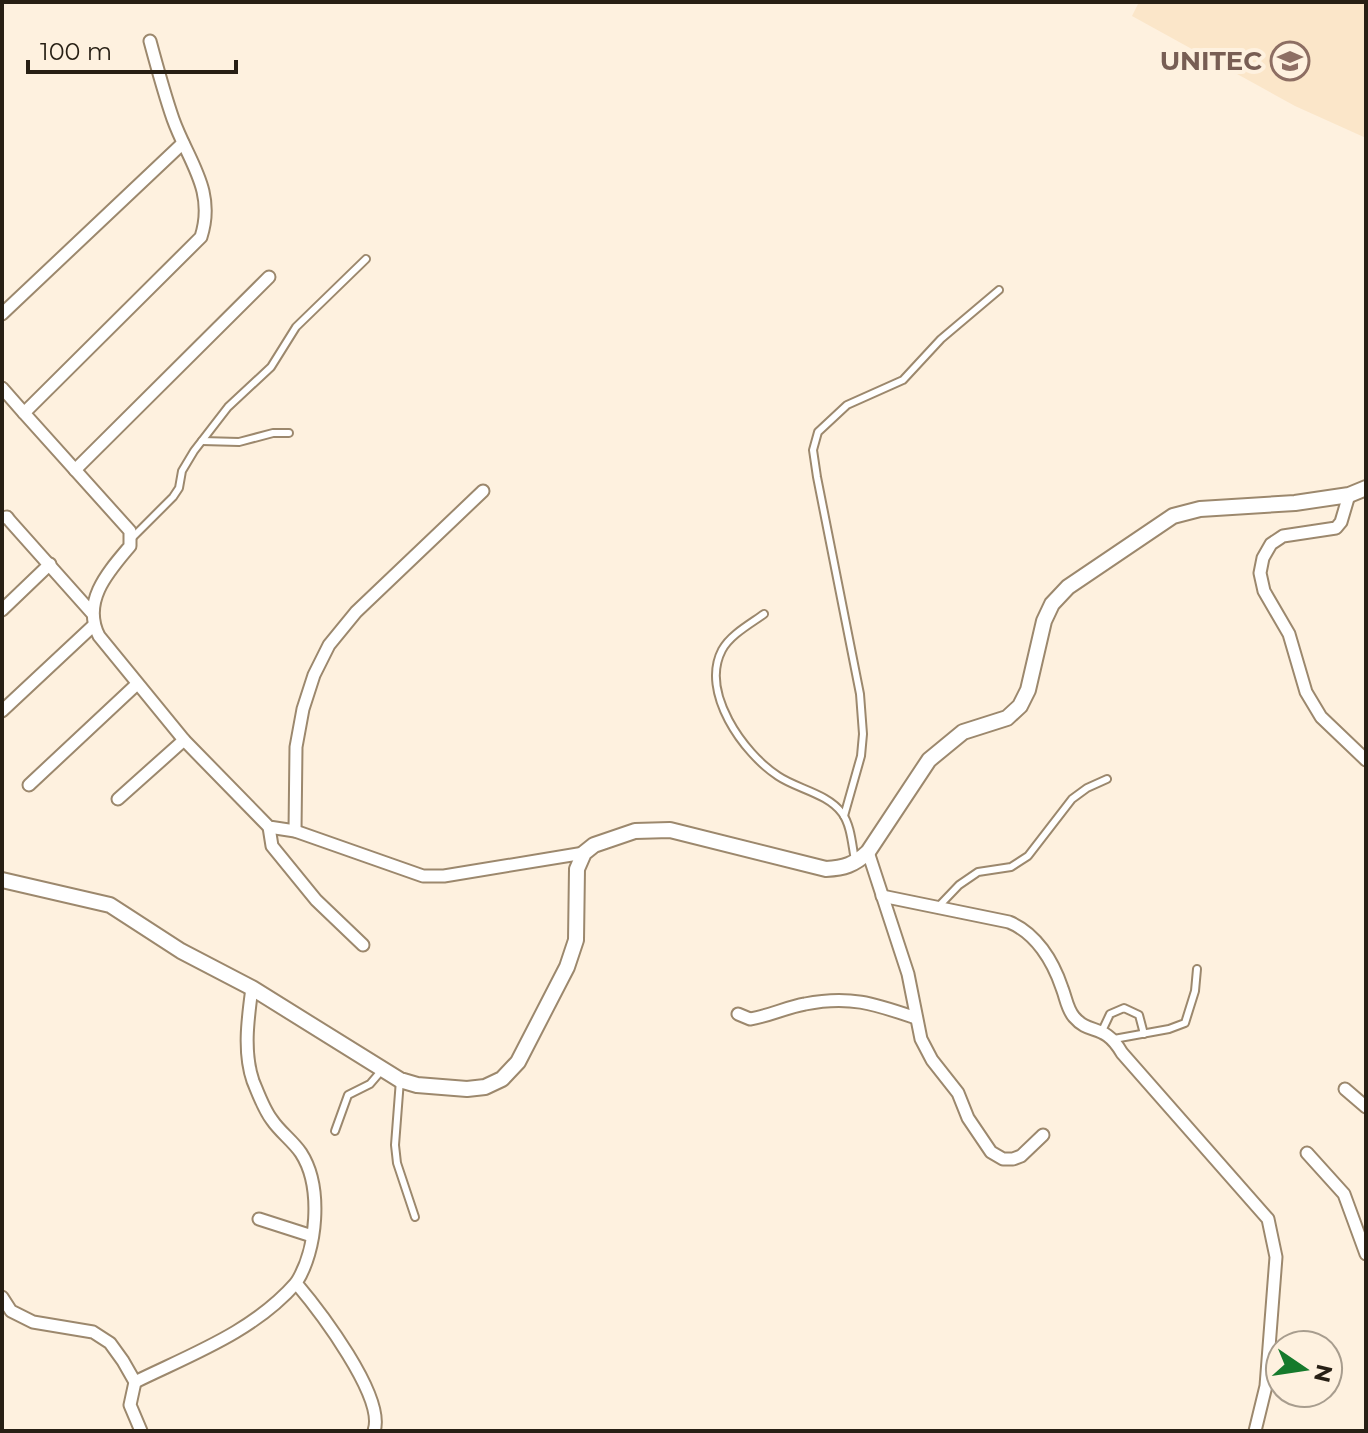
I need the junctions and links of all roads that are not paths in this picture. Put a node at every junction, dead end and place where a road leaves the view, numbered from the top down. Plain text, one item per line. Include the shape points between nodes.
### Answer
1 (150, 41) dead end
2 (183, 143) junction
3 (366, 259) dead end
4 (269, 277) dead end
5 (999, 290) dead end
6 (2, 314) edge
7 (2, 388) edge
8 (24, 413) junction
9 (289, 433) dead end
10 (202, 441) junction
11 (75, 470) junction
12 (1366, 488) edge
13 (483, 491) dead end
14 (1349, 495) junction
15 (2, 518) edge
16 (132, 538) junction
17 (50, 564) junction
18 (2, 610) edge
19 (764, 614) dead end
20 (93, 619) junction
21 (137, 684) junction
22 (2, 711) edge
23 (184, 740) junction
24 (1366, 760) edge
25 (1107, 779) dead end
26 (29, 785) dead end
27 (118, 799) dead end
28 (844, 816) junction
29 (269, 827) junction
30 (295, 831) junction
31 (868, 852) junction
32 (584, 853) junction
33 (856, 864) junction
34 (2, 880) edge
35 (882, 896) junction
36 (938, 907) junction
37 (363, 945) dead end
38 (1197, 969) dead end
39 (252, 988) junction
40 (738, 1014) dead end
41 (916, 1018) junction
42 (1102, 1031) junction
43 (1144, 1034) junction
44 (1114, 1039) junction
45 (382, 1070) junction
46 (400, 1080) junction
47 (1345, 1089) dead end
48 (1366, 1107) edge
49 (335, 1131) dead end
50 (1043, 1135) dead end
51 (1307, 1153) dead end
52 (415, 1217) dead end
53 (259, 1219) dead end
54 (312, 1236) junction
55 (1366, 1254) edge
56 (296, 1283) junction
57 (2, 1297) edge
58 (135, 1382) junction
59 (141, 1431) edge
60 (374, 1431) edge
61 (1255, 1431) edge

1 - 2 street
2 - 6 street
2 - 8 street via 207,206 201,237
3 - 10 lane via 296,327 271,367 228,407
4 - 11 street
5 - 28 lane via 903,380 847,405 818,432 813,450 817,477 860,694 863,734
7 - 8 street
8 - 11 street
9 - 10 lane via 239,442
10 - 16 lane via 173,497
11 - 16 street
12 - 14 street
13 - 30 street via 364,604 329,645 314,675 296,747
14 - 24 street via 1336,528 1283,536 1271,544 1260,573 1264,591 1289,634 1306,692 1321,717
14 - 31 street via 1173,516 1068,587 1044,621 1020,706 1007,718 963,732 929,760
15 - 17 street via 7,517
16 - 20 street via 106,576
17 - 18 street
17 - 20 street
19 - 28 lane via 723,648 716,666 719,703 752,754
20 - 21 street
20 - 22 street
21 - 23 street
21 - 26 street
23 - 27 street
23 - 29 street
25 - 36 lane via 1072,799 1028,856 1011,867 978,872
28 - 33 lane
29 - 30 street
29 - 37 street via 272,846 316,900
30 - 32 street via 423,876
31 - 33 street
31 - 35 street
32 - 33 street via 611,838 653,829 826,869
32 - 46 street via 577,869 576,940 518,1062 485,1087
34 - 39 street via 110,905
35 - 36 street
35 - 41 street via 908,974
36 - 42 street via 1024,928 1039,943 1071,1014
38 - 43 lane via 1185,1023
39 - 45 street
39 - 54 street via 246,1028 252,1078 271,1119 302,1153 315,1185
40 - 41 street via 750,1019 845,998
41 - 50 street via 926,1050 991,1152 1013,1159
42 - 43 lane via 1110,1014 1124,1008 1139,1015
42 - 44 street
43 - 44 lane
44 - 61 street via 1268,1219 1276,1257 1266,1386
45 - 46 street
45 - 49 lane via 370,1084 348,1095
46 - 52 lane via 396,1154
47 - 48 street
51 - 55 street via 1344,1194
53 - 54 street
54 - 56 street via 307,1266
56 - 58 street via 252,1324
56 - 60 street via 363,1380 373,1407
57 - 58 street via 11,1311 33,1322 93,1332 110,1343
58 - 59 street via 130,1405

